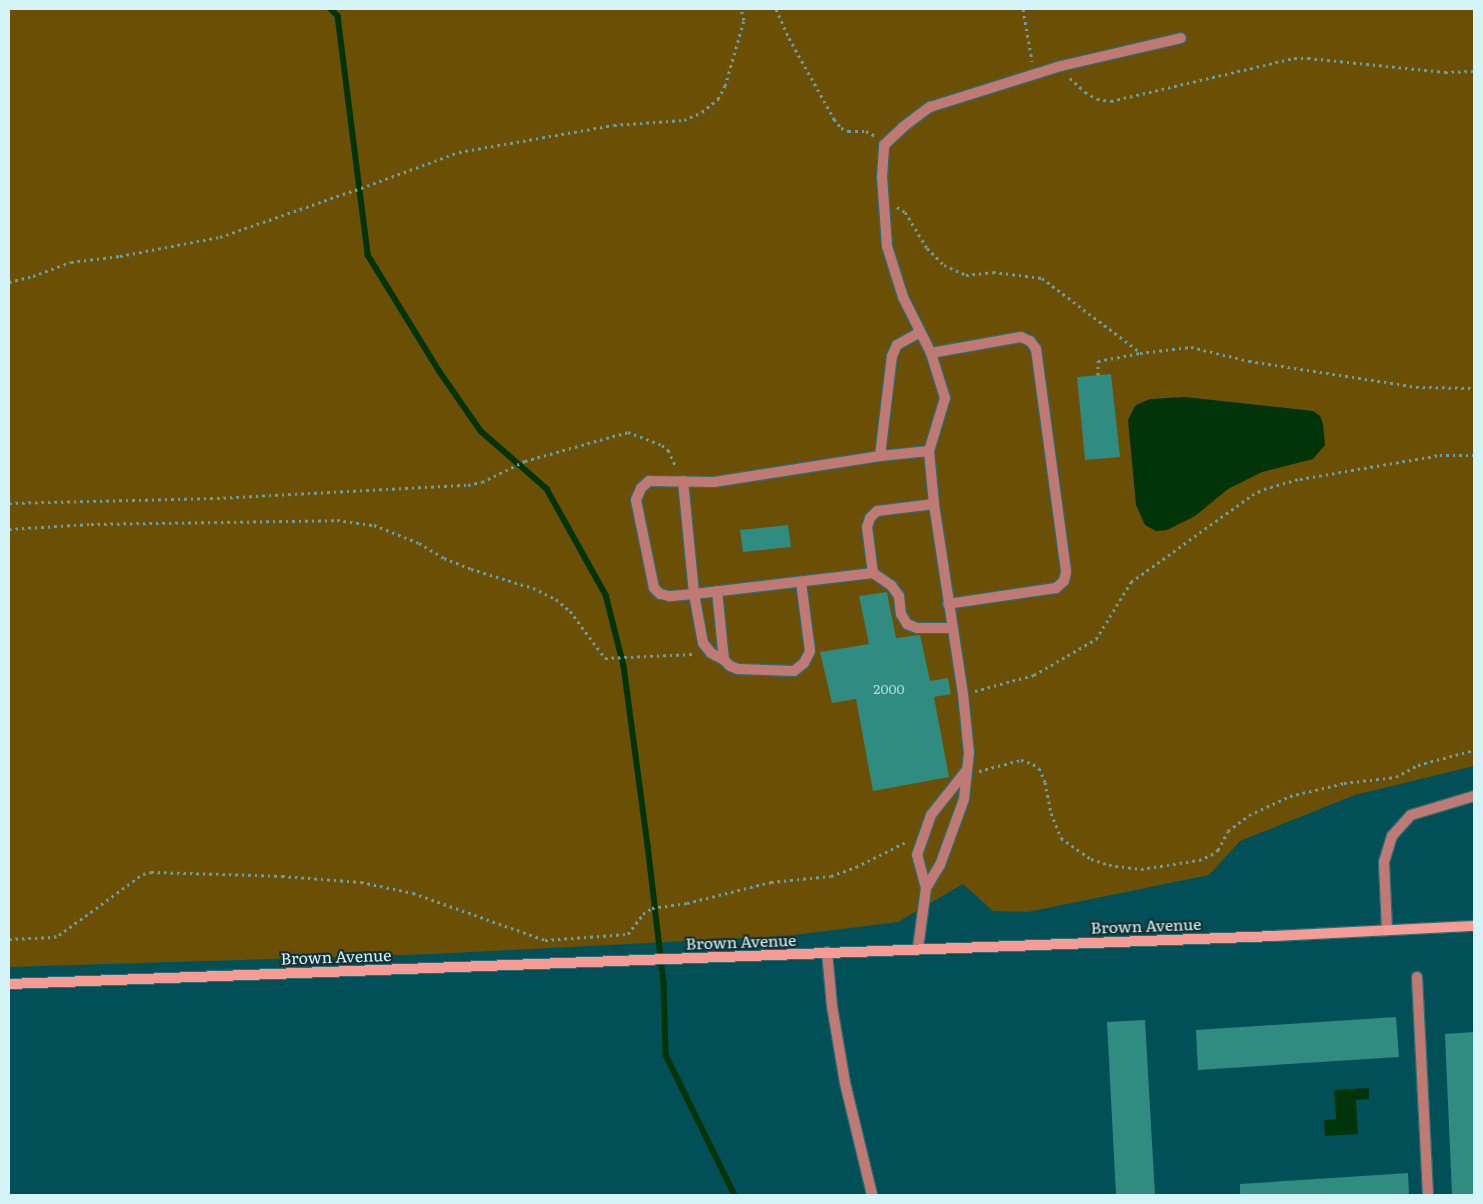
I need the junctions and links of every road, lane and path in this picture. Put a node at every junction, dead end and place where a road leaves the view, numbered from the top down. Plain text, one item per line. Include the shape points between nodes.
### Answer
1 (741, 9) edge
2 (776, 9) edge
3 (1023, 9) edge
4 (1181, 38) dead end
5 (1060, 66) junction
6 (1474, 71) edge
7 (1034, 74) junction
8 (884, 145) junction
9 (894, 204) dead end
10 (9, 282) edge
11 (920, 332) junction
12 (1140, 352) junction
13 (931, 353) junction
14 (1098, 375) dead end
15 (1474, 388) edge
16 (929, 451) junction
17 (1474, 455) edge
18 (880, 456) junction
19 (682, 481) junction
20 (9, 503) edge
21 (934, 504) junction
22 (9, 529) edge
23 (873, 573) junction
24 (801, 582) junction
25 (717, 591) junction
26 (694, 594) junction
27 (948, 604) junction
28 (952, 628) junction
29 (700, 653) dead end
30 (724, 660) junction
31 (962, 694) junction
32 (1474, 750) edge
33 (966, 771) junction
34 (1474, 796) edge
35 (923, 834) junction
36 (926, 888) junction
37 (1474, 926) edge
38 (1387, 929) junction
39 (9, 939) edge
40 (918, 948) junction
41 (827, 952) junction
42 (1417, 977) dead end
43 (9, 984) edge
44 (872, 1195) edge
45 (1428, 1195) edge

1 - 10 path via 744,20 725,86 718,99 702,112 684,120 614,125 459,152 220,237 71,262
2 - 8 path via 788,38 834,119 842,128 866,131
3 - 7 path
4 - 5 street
5 - 6 path via 1085,92 1097,99 1111,100 1294,58 1445,72
5 - 7 street
7 - 8 street via 930,107 903,126
8 - 11 street via 882,177 887,246 903,297
9 - 12 path via 904,212 927,248 944,265 966,275 993,272 1037,276
11 - 13 street
11 - 18 street via 897,346 892,356
12 - 14 path via 1098,361
12 - 15 path via 1191,347 1249,361 1379,381
13 - 16 street via 945,398
13 - 27 street via 1020,337 1030,341 1036,349 1066,572 1064,581 1056,588
16 - 18 street
16 - 21 street
17 - 31 path via 1440,455 1300,479 1264,489 1131,582 1096,639 1034,675
18 - 19 street via 714,482
19 - 20 path via 668,450 628,432 525,461 468,486 217,498
19 - 26 street
19 - 26 street via 649,481 640,488 636,500 654,588 669,596
21 - 23 street via 877,511 870,518
21 - 27 street
22 - 29 path via 91,524 337,520 374,525 462,566 533,588 556,599 605,658
23 - 24 street
23 - 28 street via 891,586 898,596 901,614 907,624 917,628
24 - 25 street
24 - 30 street via 810,652 804,663 794,671 738,669
25 - 26 street
25 - 30 street
26 - 30 street via 703,643 711,653
27 - 28 street
28 - 31 street
31 - 33 street via 969,753
32 - 33 path via 1418,765 1396,776 1344,783 1290,796 1249,815 1228,831 1218,850 1211,855 1199,860 1142,869 1091,859 1062,838 1045,782 1039,768 1033,764 1021,760 978,772
33 - 35 street via 931,815
33 - 36 street via 964,799 940,866
34 - 38 street via 1411,815 1392,836 1384,862
35 - 36 street via 917,855
35 - 39 path via 832,876 771,882 652,908 628,934 545,940 413,893 361,882 151,872 143,874 60,935
36 - 40 street
37 - 38 street, Brown Avenue
38 - 40 street, Brown Avenue
40 - 41 street, Brown Avenue
41 - 43 street, Brown Avenue
41 - 44 street via 845,1083
42 - 45 street

